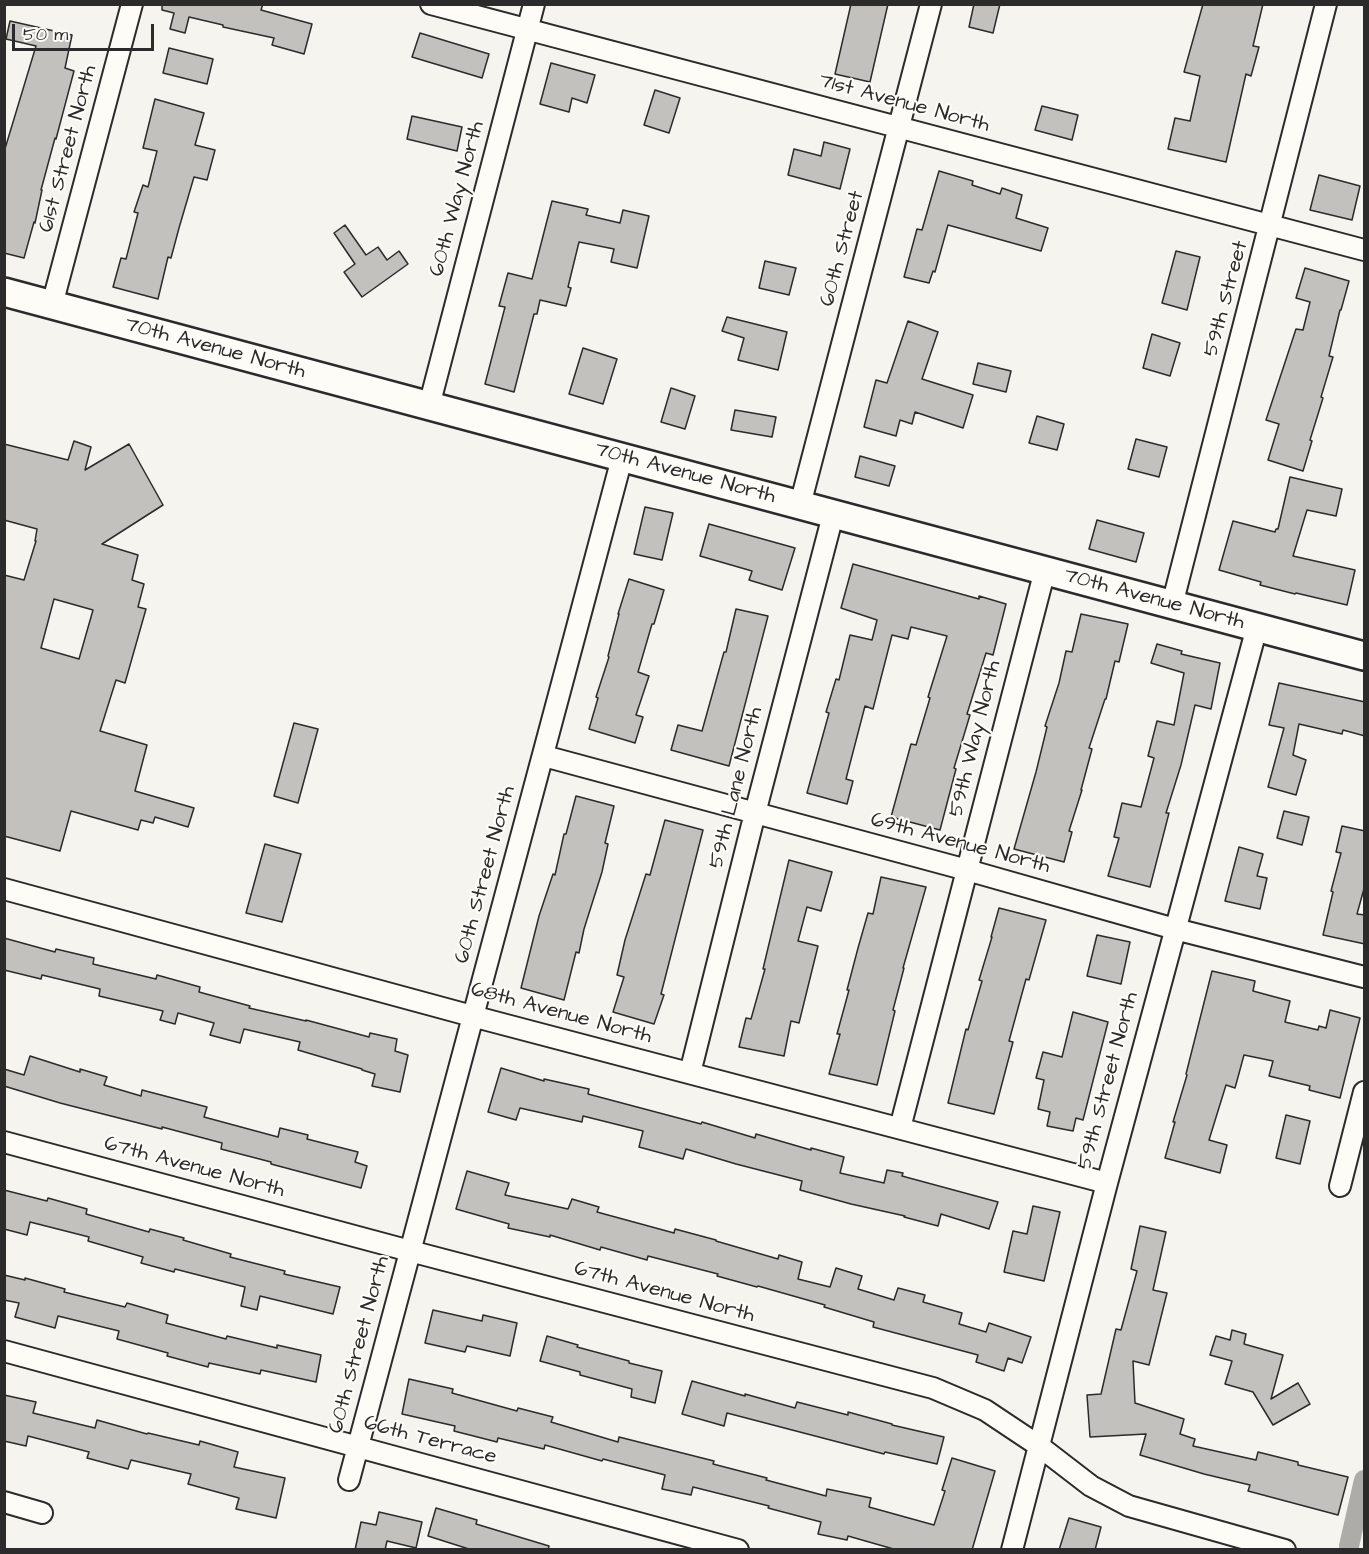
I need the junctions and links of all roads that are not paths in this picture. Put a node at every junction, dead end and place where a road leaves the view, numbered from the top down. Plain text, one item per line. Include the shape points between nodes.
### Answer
1 (132, 4) edge
2 (431, 4) edge
3 (534, 4) edge
4 (932, 4) edge
5 (1326, 4) edge
6 (528, 30) junction
7 (899, 127) junction
8 (1271, 225) junction
9 (1365, 250) edge
10 (4, 292) edge
11 (52, 305) junction
12 (429, 406) junction
13 (622, 458) junction
14 (800, 505) junction
15 (833, 515) junction
16 (1045, 570) junction
17 (1172, 605) junction
18 (1257, 627) junction
19 (1365, 656) edge
20 (544, 756) junction
21 (755, 813) junction
22 (967, 870) junction
23 (4, 889) edge
24 (1175, 929) junction
25 (1365, 977) edge
26 (472, 1016) junction
27 (690, 1073) junction
28 (1365, 1092) edge
29 (900, 1128) junction
30 (4, 1142) edge
31 (1107, 1183) junction
32 (1340, 1186) dead end
33 (410, 1251) junction
34 (4, 1351) edge
35 (1038, 1446) junction
36 (358, 1447) junction
37 (349, 1480) dead end
38 (4, 1502) edge
39 (42, 1513) dead end
40 (738, 1550) edge
41 (1012, 1550) edge
42 (1285, 1550) edge

1 - 11 street, 61st Street North
2 - 6 street, 71st Avenue North
3 - 6 street, 60th Way North
4 - 7 street, 60th Street
5 - 8 street, 59th Street
6 - 7 street, 71st Avenue North
6 - 12 street, 60th Way North
7 - 8 street, 71st Avenue North
7 - 14 street, 60th Street
8 - 9 street, 71st Avenue North
8 - 17 street, 59th Street
10 - 11 street, 70th Avenue North
11 - 12 street, 70th Avenue North
12 - 13 street, 70th Avenue North
13 - 14 street, 70th Avenue North
13 - 20 street, 60th Street North
14 - 15 street, 70th Avenue North
15 - 16 street, 70th Avenue North
15 - 21 street, 59th Lane North
16 - 17 street, 70th Avenue North
16 - 22 street, 59th Way North
17 - 18 street, 70th Avenue North
18 - 19 street, 70th Avenue North
18 - 24 street, 59th Street North
20 - 21 street, 69th Avenue North
20 - 26 street, 60th Street North
21 - 22 street, 69th Avenue North
21 - 27 street, 59th Lane North
22 - 24 street, 69th Avenue North
22 - 29 street, 59th Way North
23 - 26 street, 68th Avenue North
24 - 25 street, 69th Avenue North
24 - 31 street, 59th Street North
26 - 27 street, 68th Avenue North
26 - 33 street, 60th Street North
27 - 29 street, 68th Avenue North
28 - 32 street
29 - 31 street, 68th Avenue North
30 - 33 street, 67th Avenue North
31 - 35 street, 59th Street North
33 - 35 street, 67th Avenue North via 933,1388 985,1410
33 - 36 street, 60th Street North
34 - 36 street, 66th Terrace
35 - 41 street, 59th Street North
35 - 42 street, 67th Avenue North via 1091,1486 1129,1506
36 - 37 street, 60th Street North
36 - 40 street, 66th Terrace
38 - 39 street

